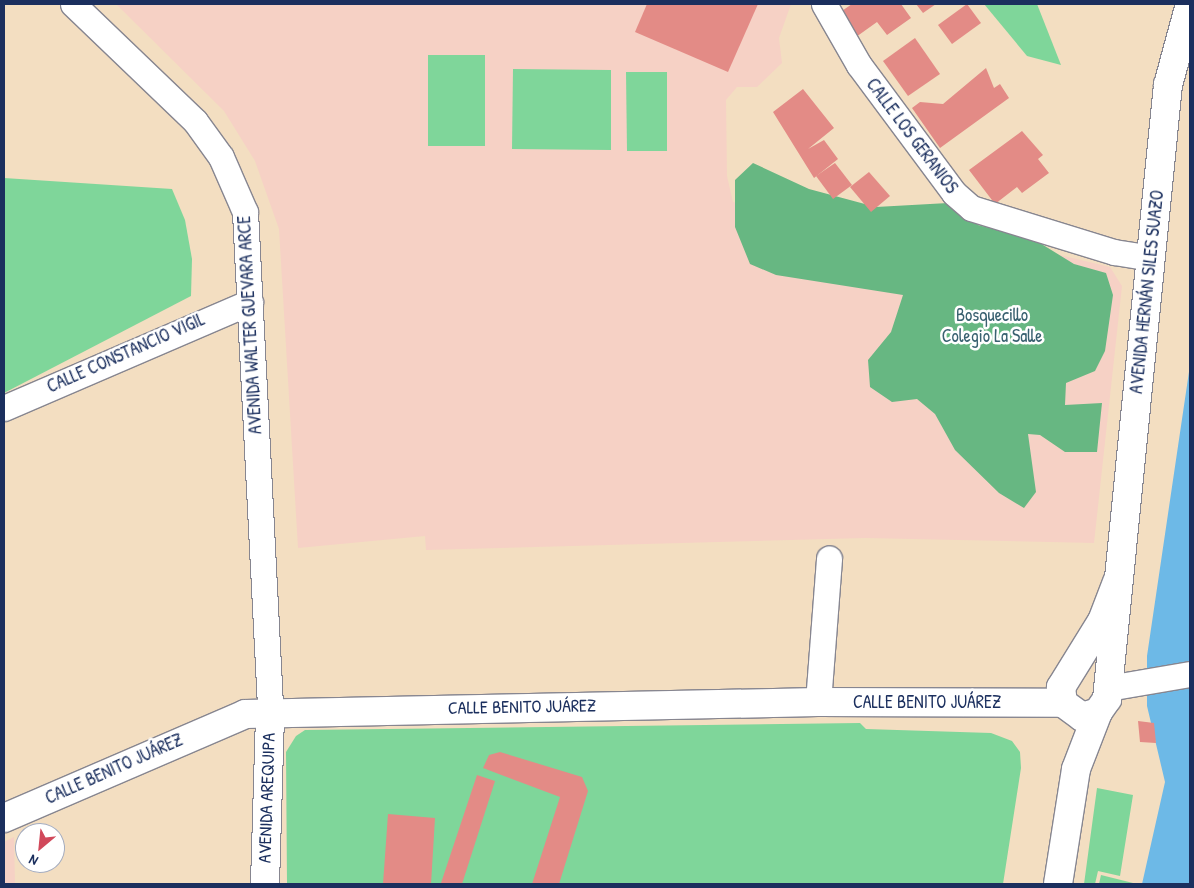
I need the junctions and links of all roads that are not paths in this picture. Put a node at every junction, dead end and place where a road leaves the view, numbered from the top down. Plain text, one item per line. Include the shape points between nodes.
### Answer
1 (73, 4) edge
2 (824, 4) edge
3 (1190, 4) edge
4 (1150, 258) junction
5 (250, 302) junction
6 (4, 408) edge
7 (829, 558) dead end
8 (1117, 582) junction
9 (1190, 674) edge
10 (1067, 676) junction
11 (1112, 694) junction
12 (818, 702) junction
13 (1065, 706) junction
14 (270, 712) junction
15 (1076, 769) junction
16 (4, 818) edge
17 (264, 884) edge
18 (1058, 884) edge

1 - 5 street, AVENIDA WALTER GUEVARA ARCE via 150,74 195,121 221,157 245,212
2 - 4 street, CALLE LOS GERANIOS via 859,65 954,193 971,208 1114,252
3 - 4 main road, AVENIDA HERNÁN SILES SUAZO via 1168,85
4 - 8 main road, AVENIDA HERNÁN SILES SUAZO
5 - 6 street, CALLE CONSTANCIO VIGIL
5 - 14 street, AVENIDA WALTER GUEVARA ARCE
7 - 12 street
8 - 10 main road, AVENIDA HERNÁN SILES SUAZO via 1102,621
8 - 11 main road, AVENIDA HERNÁN SILES SUAZO
9 - 11 street
10 - 11 main road via 1079,670 1092,671
10 - 13 main road via 1061,687
11 - 13 main road via 1082,717
11 - 15 main road, AVENIDA HERNÁN SILES SUAZO
12 - 13 main road, CALLE BENITO JUÁREZ
12 - 14 main road, CALLE BENITO JUÁREZ
13 - 15 main road
14 - 16 main road, CALLE BENITO JUÁREZ via 231,717
14 - 17 main road, AVENIDA AREQUIPA
15 - 18 main road

